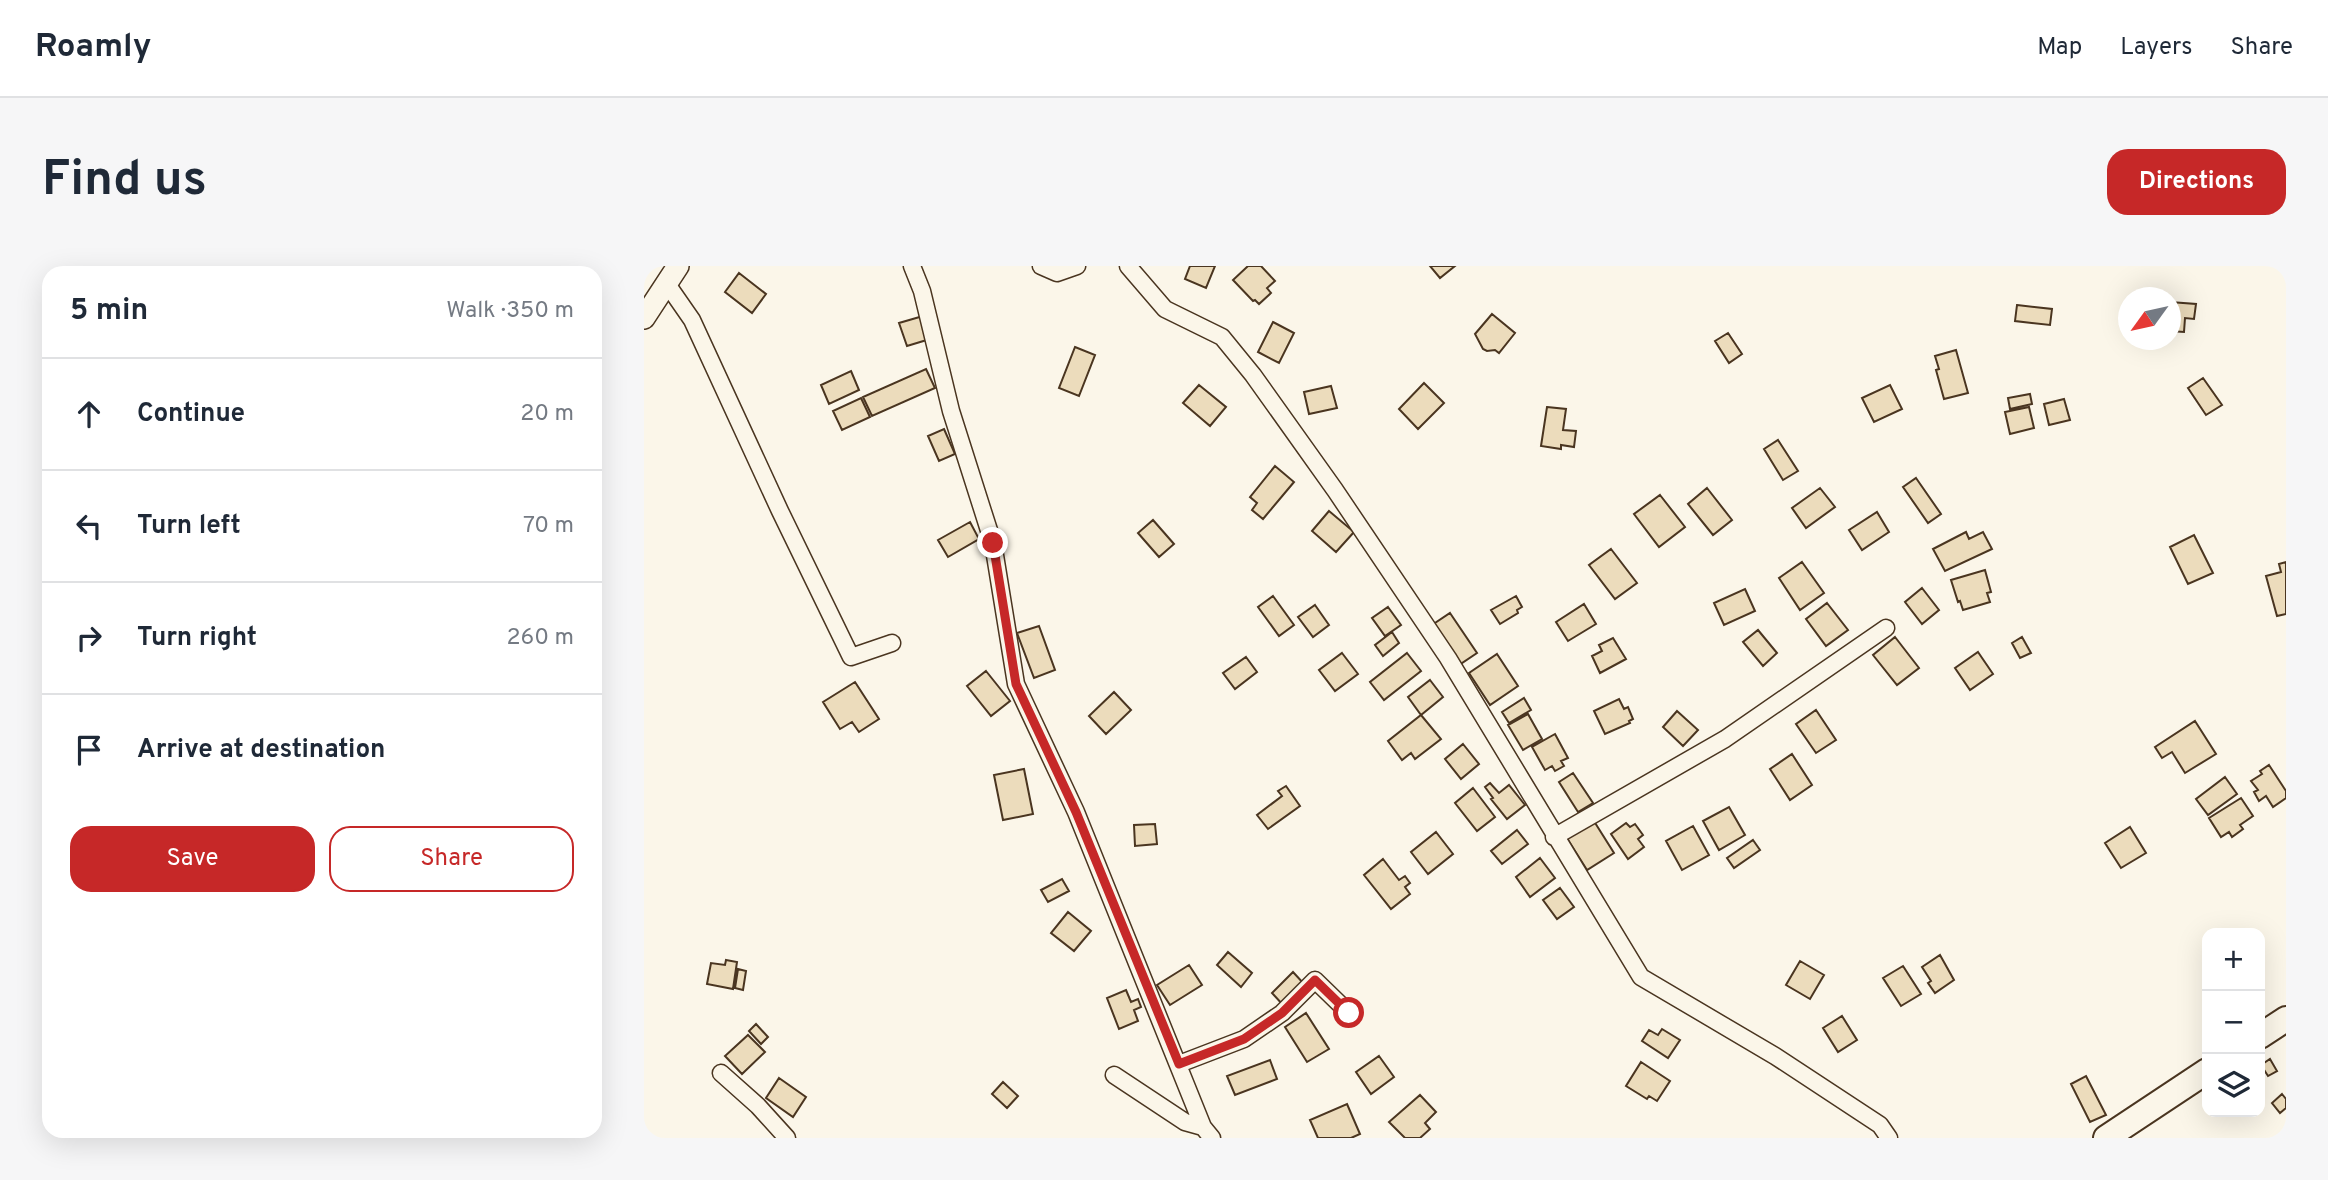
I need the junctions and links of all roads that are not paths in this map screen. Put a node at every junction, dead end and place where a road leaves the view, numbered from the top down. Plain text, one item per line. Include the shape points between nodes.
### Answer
1 (912, 266) edge
2 (1041, 266) edge
3 (1077, 266) edge
4 (1128, 266) edge
5 (673, 275) edge
6 (644, 318) edge
7 (1886, 628) dead end
8 (892, 643) dead end
9 (1554, 837) junction
10 (1349, 1013) dead end
11 (2286, 1019) edge
12 (2265, 1033) edge
13 (1179, 1064) junction
14 (721, 1073) dead end
15 (1114, 1074) dead end
16 (2202, 1074) edge
17 (1208, 1132) edge
18 (787, 1138) edge
19 (1889, 1138) edge
20 (2106, 1138) edge

1 - 13 street via 993,543 1016,684 1076,812
2 - 3 street via 1057,273
4 - 9 street via 1165,309 1222,337 1253,375 1448,657
5 - 6 main road
5 - 8 street via 851,657
7 - 9 street via 1725,739
9 - 19 street via 1641,977 1775,1056 1880,1125
10 - 13 street via 1315,980 1282,1013 1244,1039
11 - 12 highway
13 - 17 street
14 - 18 street
15 - 17 street via 1185,1122
16 - 20 highway

